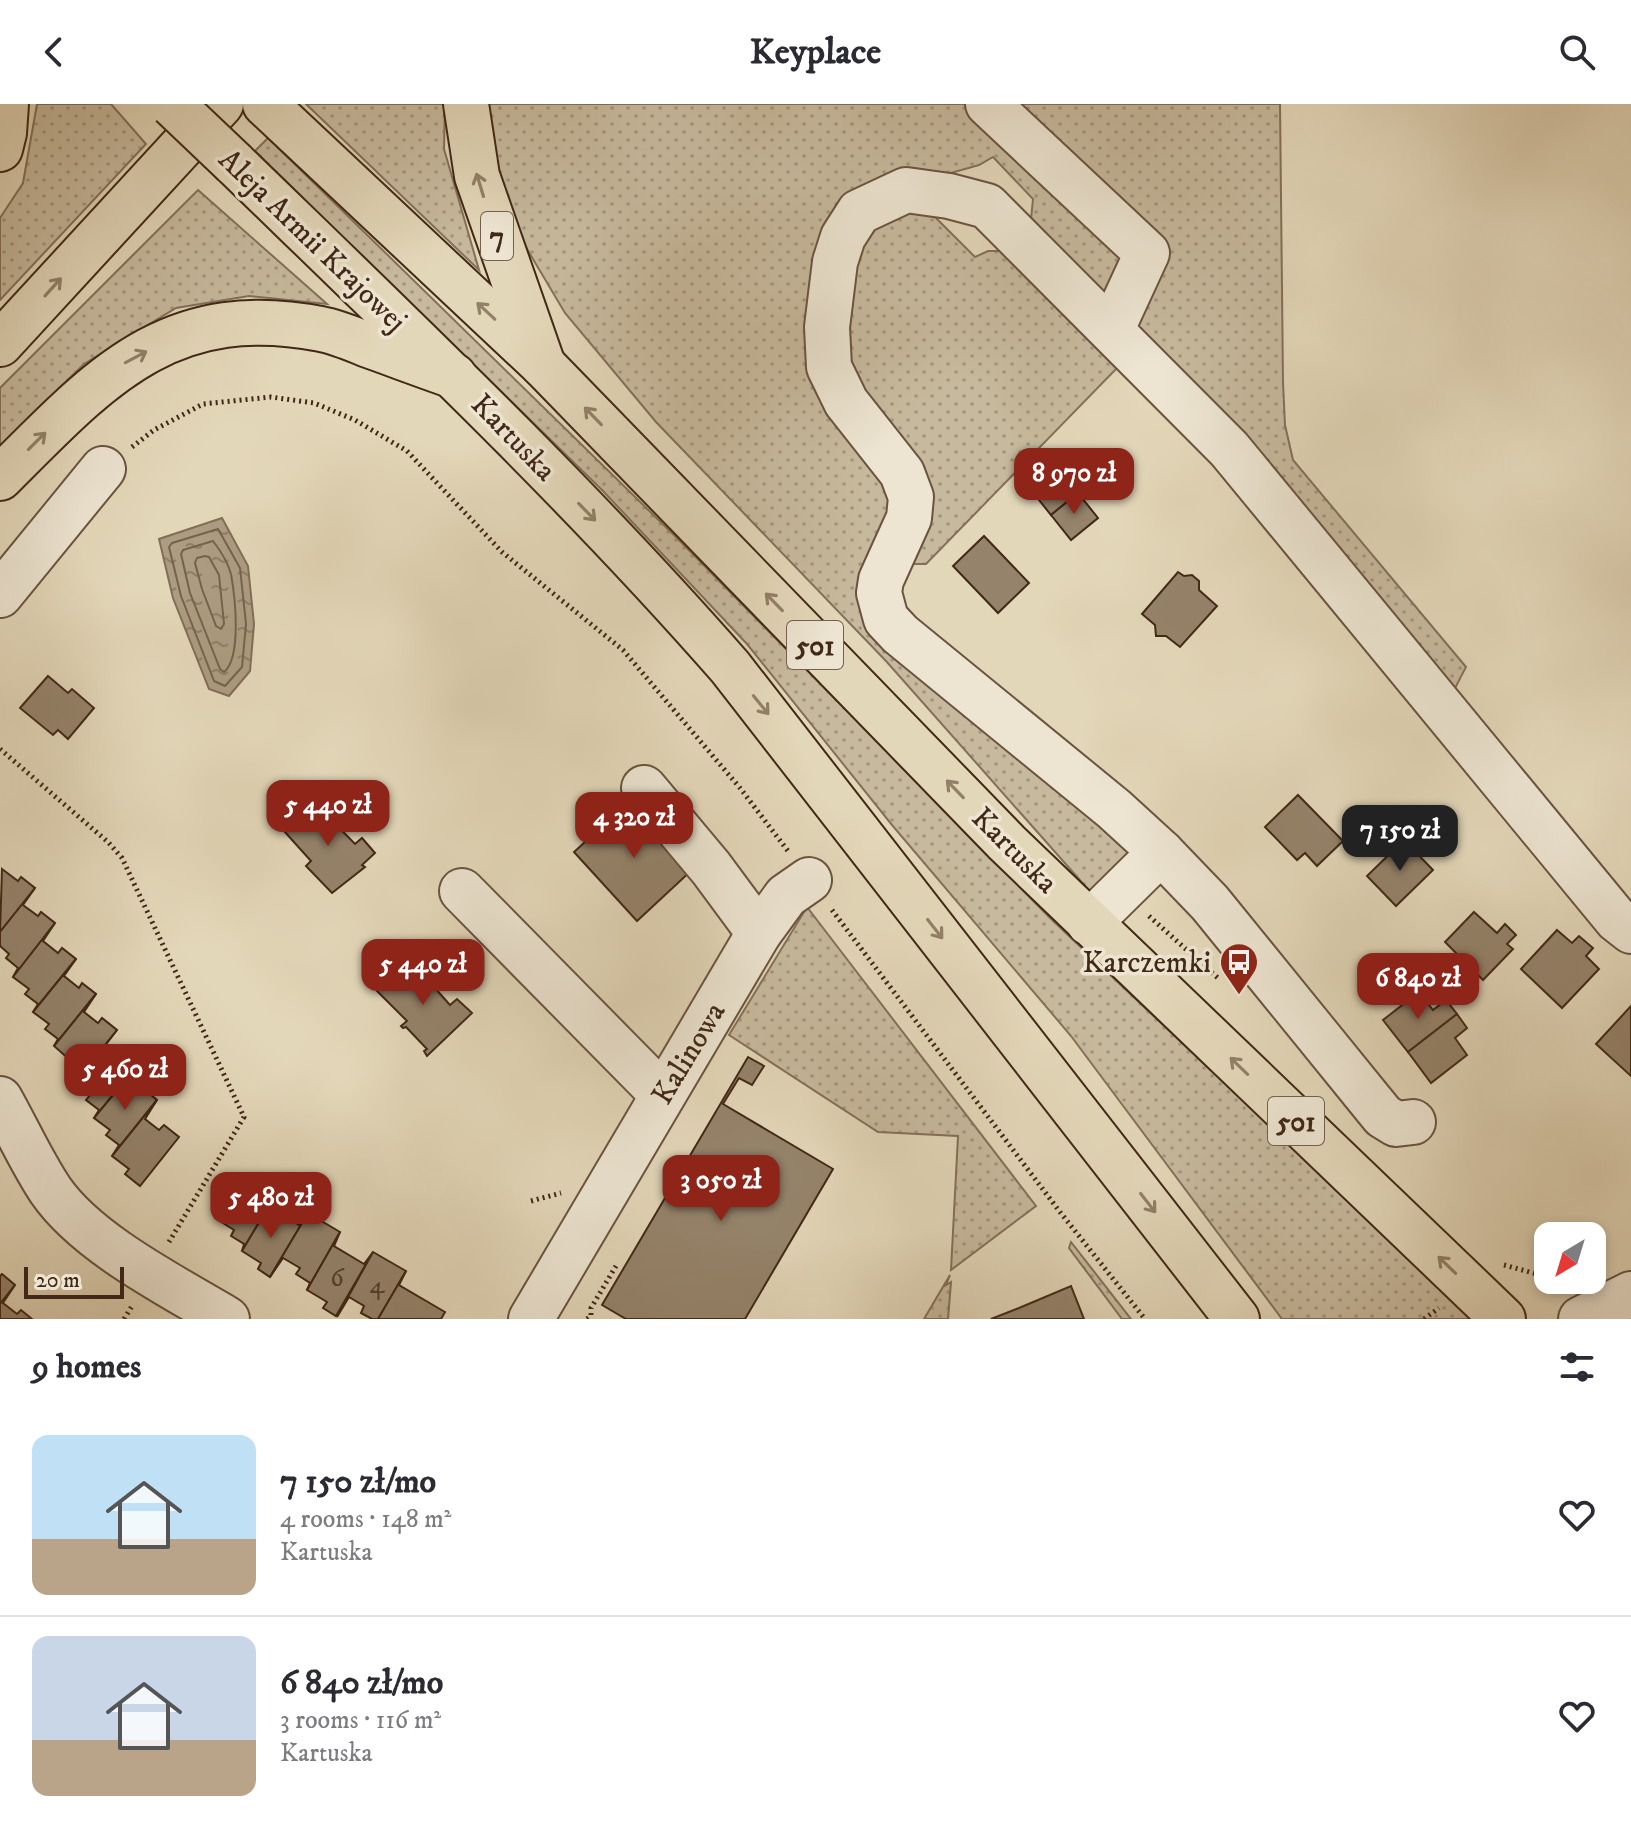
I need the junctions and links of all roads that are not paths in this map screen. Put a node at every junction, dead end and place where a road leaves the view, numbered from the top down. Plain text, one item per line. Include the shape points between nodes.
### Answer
1 (6, 104) edge
2 (172, 104) edge
3 (221, 104) edge
4 (466, 104) edge
5 (988, 104) edge
6 (270, 110) edge
7 (0, 149) edge
8 (1112, 329) junction
9 (0, 344) edge
10 (543, 365) junction
11 (454, 376) junction
12 (103, 469) dead end
13 (0, 478) edge
14 (0, 595) edge
15 (644, 788) dead end
16 (1161, 852) junction
17 (809, 880) dead end
18 (462, 891) dead end
19 (1089, 923) junction
20 (1631, 931) edge
21 (759, 933) junction
22 (663, 1095) junction
23 (0, 1099) edge
24 (1413, 1122) dead end
25 (1631, 1294) edge
26 (227, 1319) edge
27 (531, 1319) edge
28 (1237, 1319) edge
29 (1503, 1319) edge
30 (1581, 1319) edge

1 - 7 main road
2 - 11 main road, Aleja Armii Krajowej / 501, bridge
9 -> 3 main road
10 -> 4 main road, 7 via 477,176
5 - 8 street via 1147,253
10 -> 6 main road, 501
8 - 16 street via 987,206 906,190 859,212 843,237 827,327 829,367 846,402 902,473 911,497 909,518 881,580 886,619
8 - 20 street via 1229,449
19 -> 10 main road, Kartuska / 501
13 -> 11 main road via 74,404 127,362 179,335 231,324 278,322 325,329
11 -> 28 main road, Kartuska / 501 via 664,591 730,667
12 - 14 street
15 - 21 street
16 - 19 street
16 - 24 street via 1210,903 1383,1116 1396,1124
17 - 21 street, Kalinowa via 786,896
18 - 22 street
29 -> 19 main road, Kartuska / 501
21 - 22 street, Kalinowa
22 - 27 street, Kalinowa
23 - 26 street via 52,1192 74,1216 150,1274
25 - 30 street

